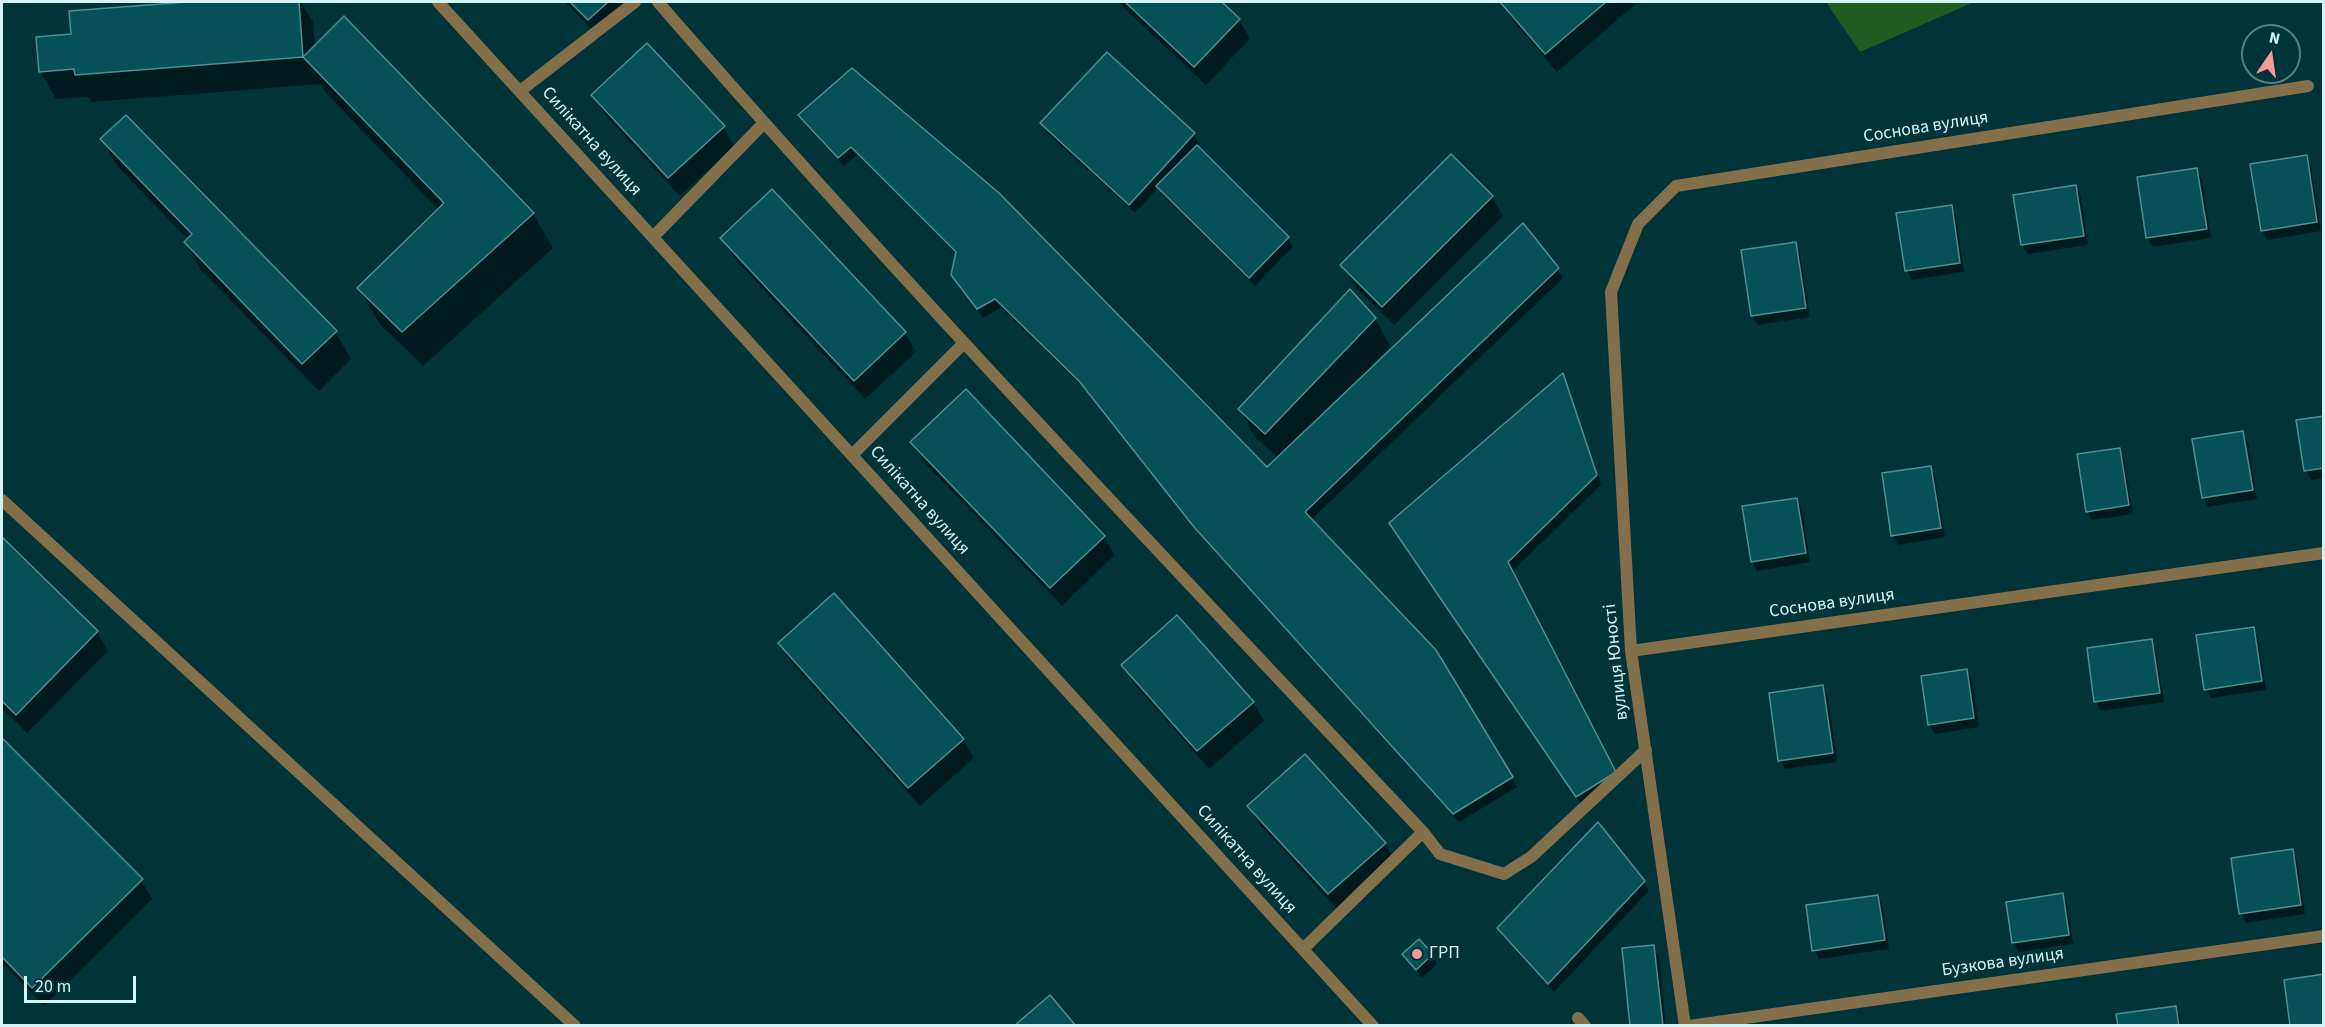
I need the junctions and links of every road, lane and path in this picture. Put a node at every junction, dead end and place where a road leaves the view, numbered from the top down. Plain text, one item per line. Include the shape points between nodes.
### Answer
1 (438, 2) edge
2 (635, 2) edge
3 (658, 2) edge
4 (2308, 86) dead end
5 (520, 91) junction
6 (764, 123) junction
7 (653, 237) junction
8 (1611, 292) joint
9 (964, 343) junction
10 (852, 455) junction
11 (2, 500) edge
12 (2324, 553) edge
13 (1631, 651) junction
14 (1646, 750) junction
15 (1423, 832) junction
16 (2324, 936) edge
17 (1303, 949) junction
18 (575, 1026) edge
19 (1373, 1026) edge
20 (1687, 1026) edge

1 - 5 street, Силікатна вулиця
2 - 5 street
3 - 6 street
4 - 8 street, Соснова вулиця via 1676,186 1638,224
5 - 7 street, Силікатна вулиця
6 - 7 street
6 - 9 street
7 - 10 street, Силікатна вулиця
8 - 13 street, вулиця Юності
9 - 10 street
9 - 15 street
10 - 17 street, Силікатна вулиця
11 - 18 street
12 - 13 street, Соснова вулиця
13 - 14 street, вулиця Юності
14 - 15 street via 1531,858 1504,874 1440,854
14 - 20 street, вулиця Юності
15 - 17 street
16 - 20 street, Бузкова вулиця
17 - 19 street, Силікатна вулиця

